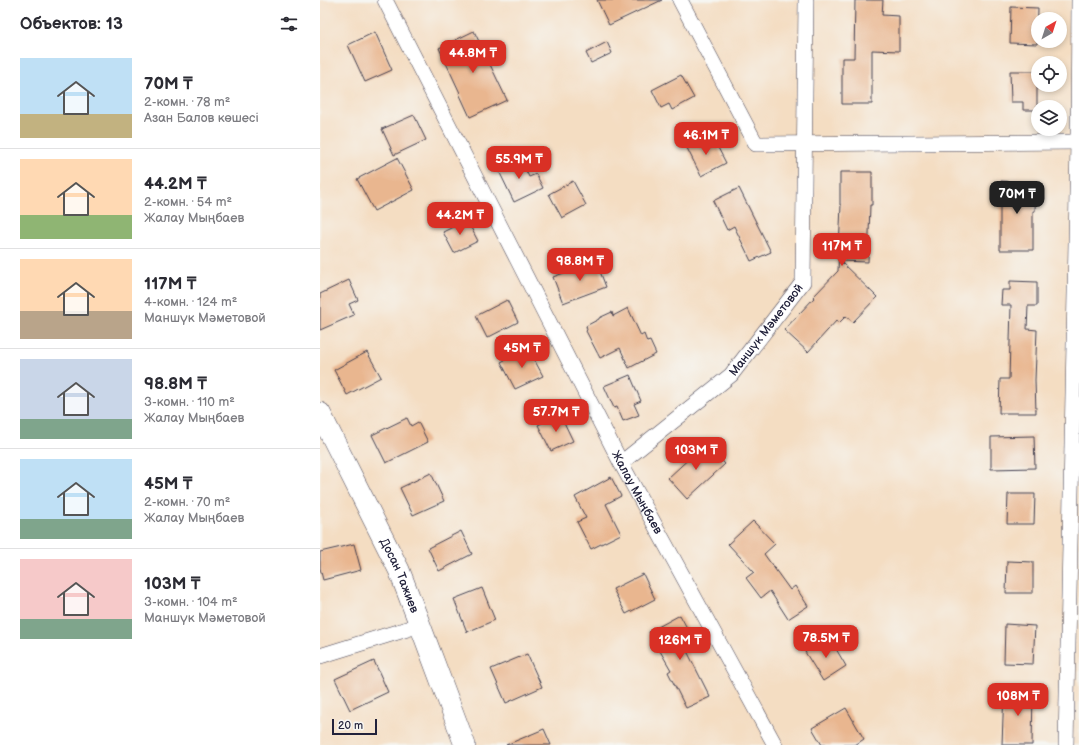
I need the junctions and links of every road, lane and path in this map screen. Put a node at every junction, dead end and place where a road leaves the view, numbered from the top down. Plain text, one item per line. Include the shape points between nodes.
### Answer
1 (385, 0) edge
2 (680, 0) edge
3 (806, 0) edge
4 (1079, 0) edge
5 (1078, 142) edge
6 (804, 143) junction
7 (320, 413) edge
8 (621, 463) junction
9 (420, 625) junction
10 (320, 656) edge
11 (464, 745) edge
12 (775, 745) edge
13 (1066, 745) edge

1 - 8 street, Жалау Мыңбаев
2 - 6 street via 756,144
3 - 6 street, Маншүк Мәметовой
4 - 5 street
5 - 6 street
5 - 13 street
6 - 8 street, Маншүк Мәметовой via 803,282 731,375
7 - 9 street, Досан Тажиев via 399,570
8 - 12 street, Жалау Мыңбаев
9 - 10 street
9 - 11 street, Досан Тажиев

